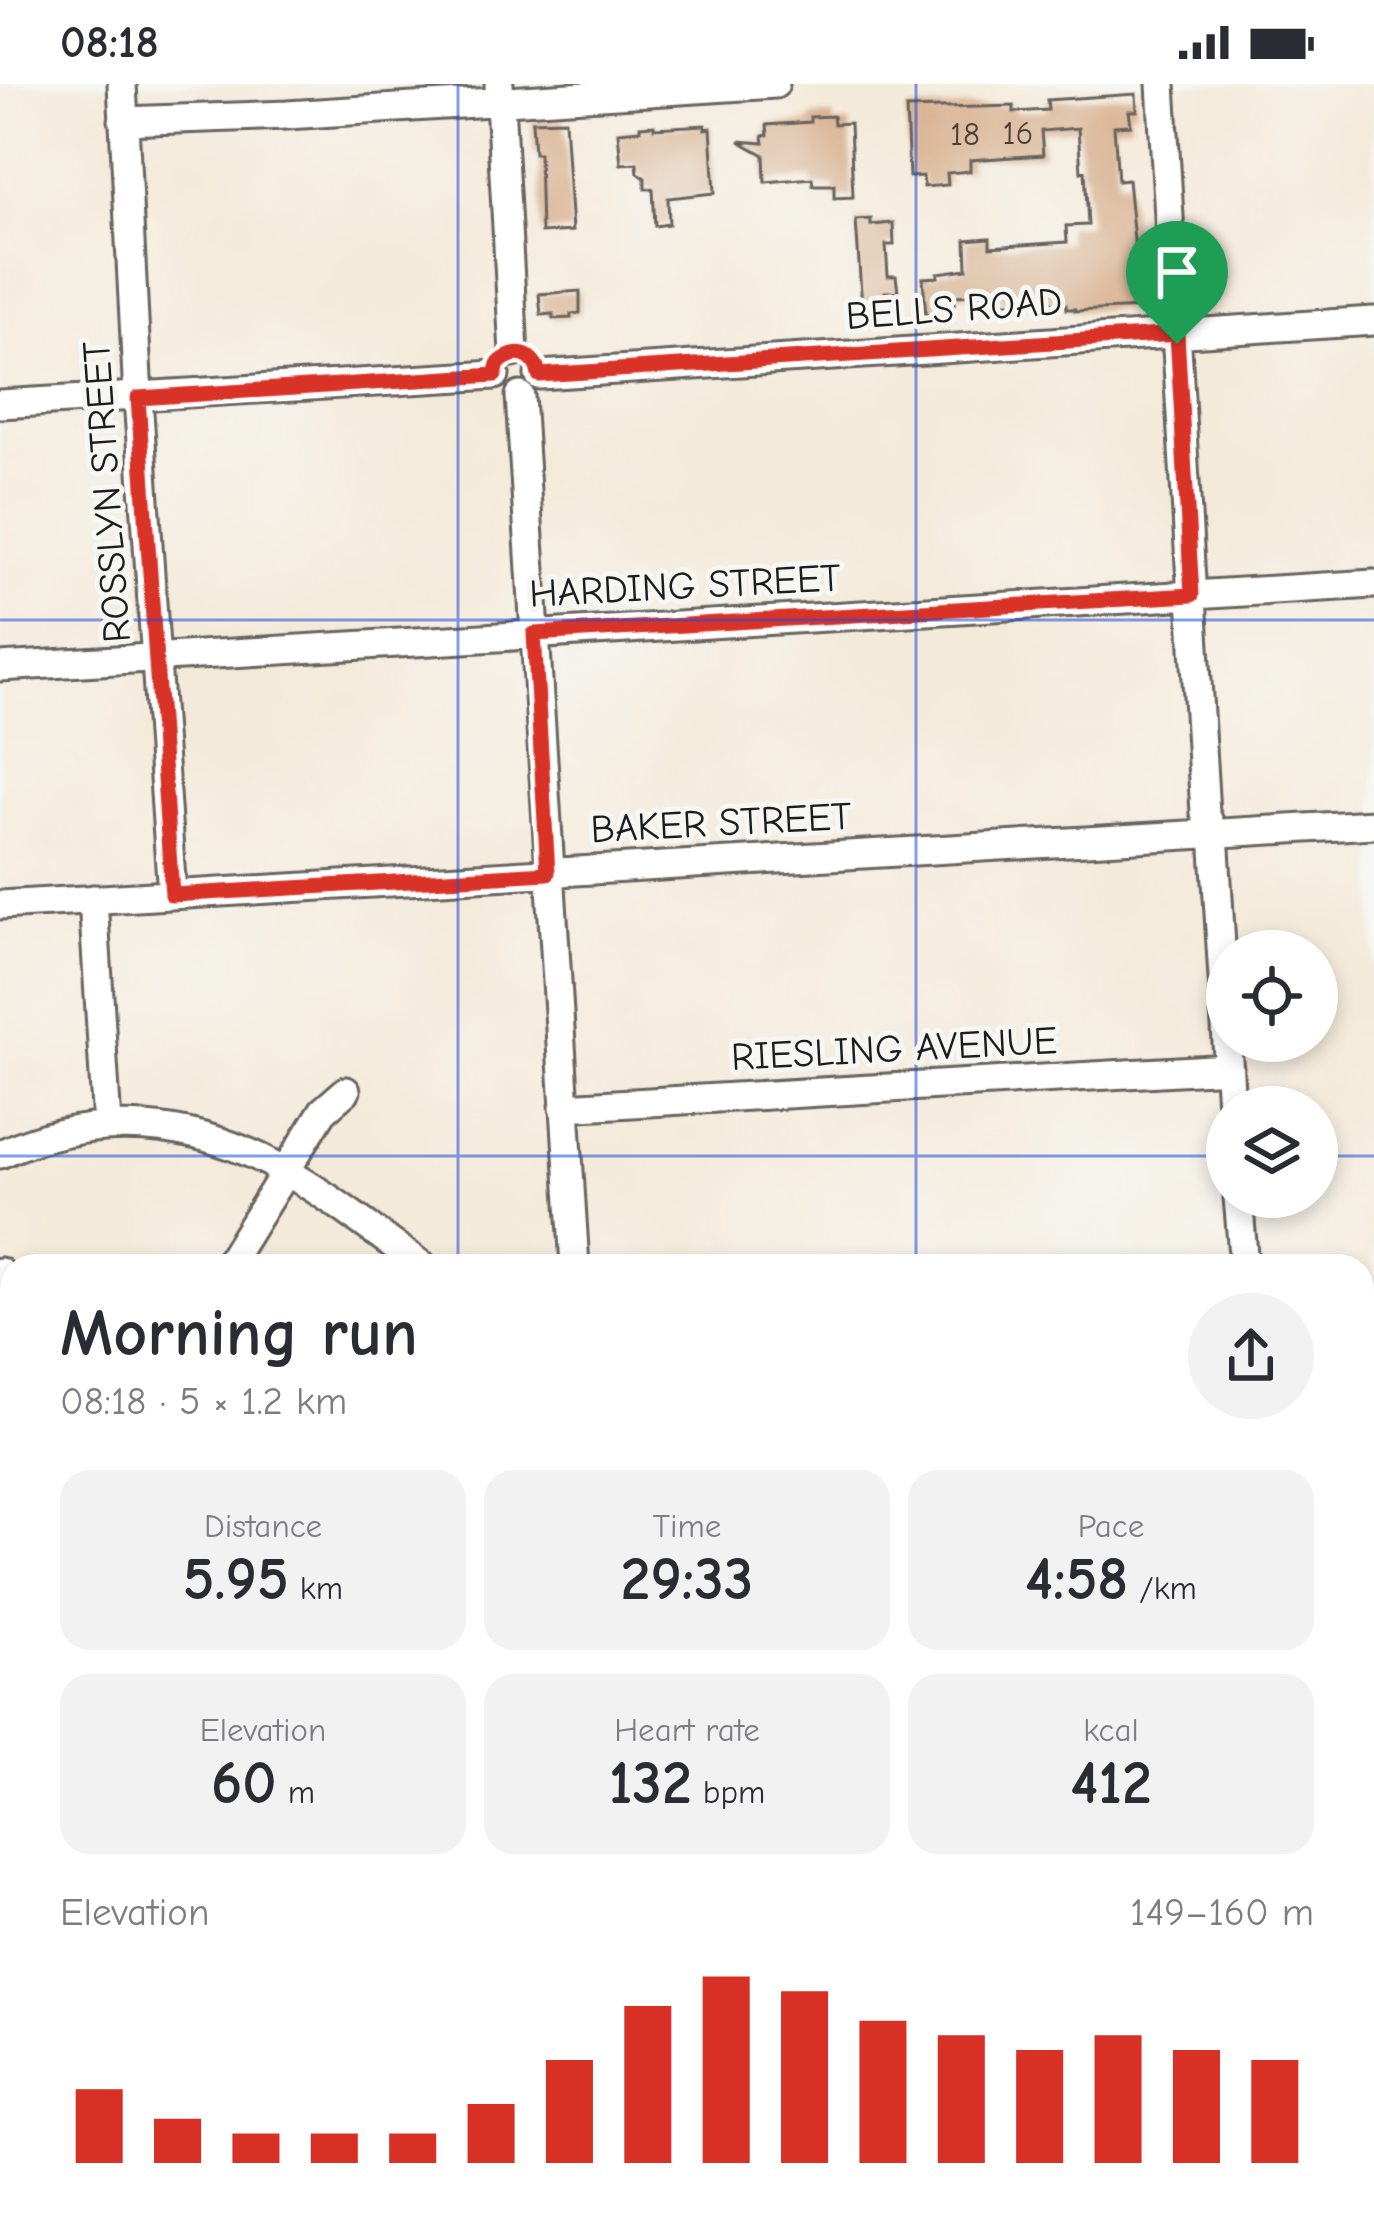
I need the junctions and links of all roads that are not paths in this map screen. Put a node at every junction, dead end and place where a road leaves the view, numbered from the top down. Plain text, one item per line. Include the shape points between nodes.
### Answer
1 (122, 84) edge
2 (775, 84) edge
3 (1161, 84) edge
4 (499, 93) edge
5 (123, 121) junction
6 (1374, 321) edge
7 (1177, 334) junction
8 (504, 364) junction
9 (530, 386) junction
10 (138, 398) junction
11 (0, 404) edge
12 (1374, 584) edge
13 (1192, 595) junction
14 (534, 634) junction
15 (158, 657) junction
16 (0, 667) edge
17 (1374, 824) edge
18 (1214, 833) junction
19 (548, 873) junction
20 (172, 895) junction
21 (92, 899) junction
22 (0, 905) edge
23 (1228, 1068) junction
24 (1230, 1086) edge
25 (346, 1091) dead end
26 (564, 1107) junction
27 (107, 1125) junction
28 (0, 1154) edge
29 (286, 1171) junction
30 (1240, 1218) edge
31 (234, 1254) edge
32 (406, 1254) edge
33 (574, 1254) edge
34 (1243, 1254) edge

1 - 5 street, ROSSLYN STREET
2 - 4 street
3 - 7 street
4 - 5 street via 287,115
4 - 8 street
5 - 10 street, ROSSLYN STREET
6 - 7 street, BELLS ROAD
7 - 9 street, BELLS ROAD
7 - 13 street
8 - 9 street via 500,389 513,396
8 - 10 street
9 - 14 street
10 - 11 street
10 - 15 street, ROSSLYN STREET
12 - 13 street, HARDING STREET
13 - 14 street, HARDING STREET
13 - 18 street via 1205,813
14 - 15 street, HARDING STREET
14 - 19 street
15 - 16 street, HARDING STREET
15 - 20 street, ROSSLYN STREET
17 - 18 street, BAKER STREET
18 - 19 street, BAKER STREET
18 - 23 street
19 - 20 street, BAKER STREET
19 - 26 street
20 - 21 street, BAKER STREET
21 - 22 street, BAKER STREET
21 - 27 street
23 - 24 street
23 - 26 street, RIESLING AVENUE
25 - 29 street via 323,1111
26 - 33 street
27 - 28 street
27 - 29 street via 224,1141
29 - 31 street
29 - 32 street
30 - 34 street

